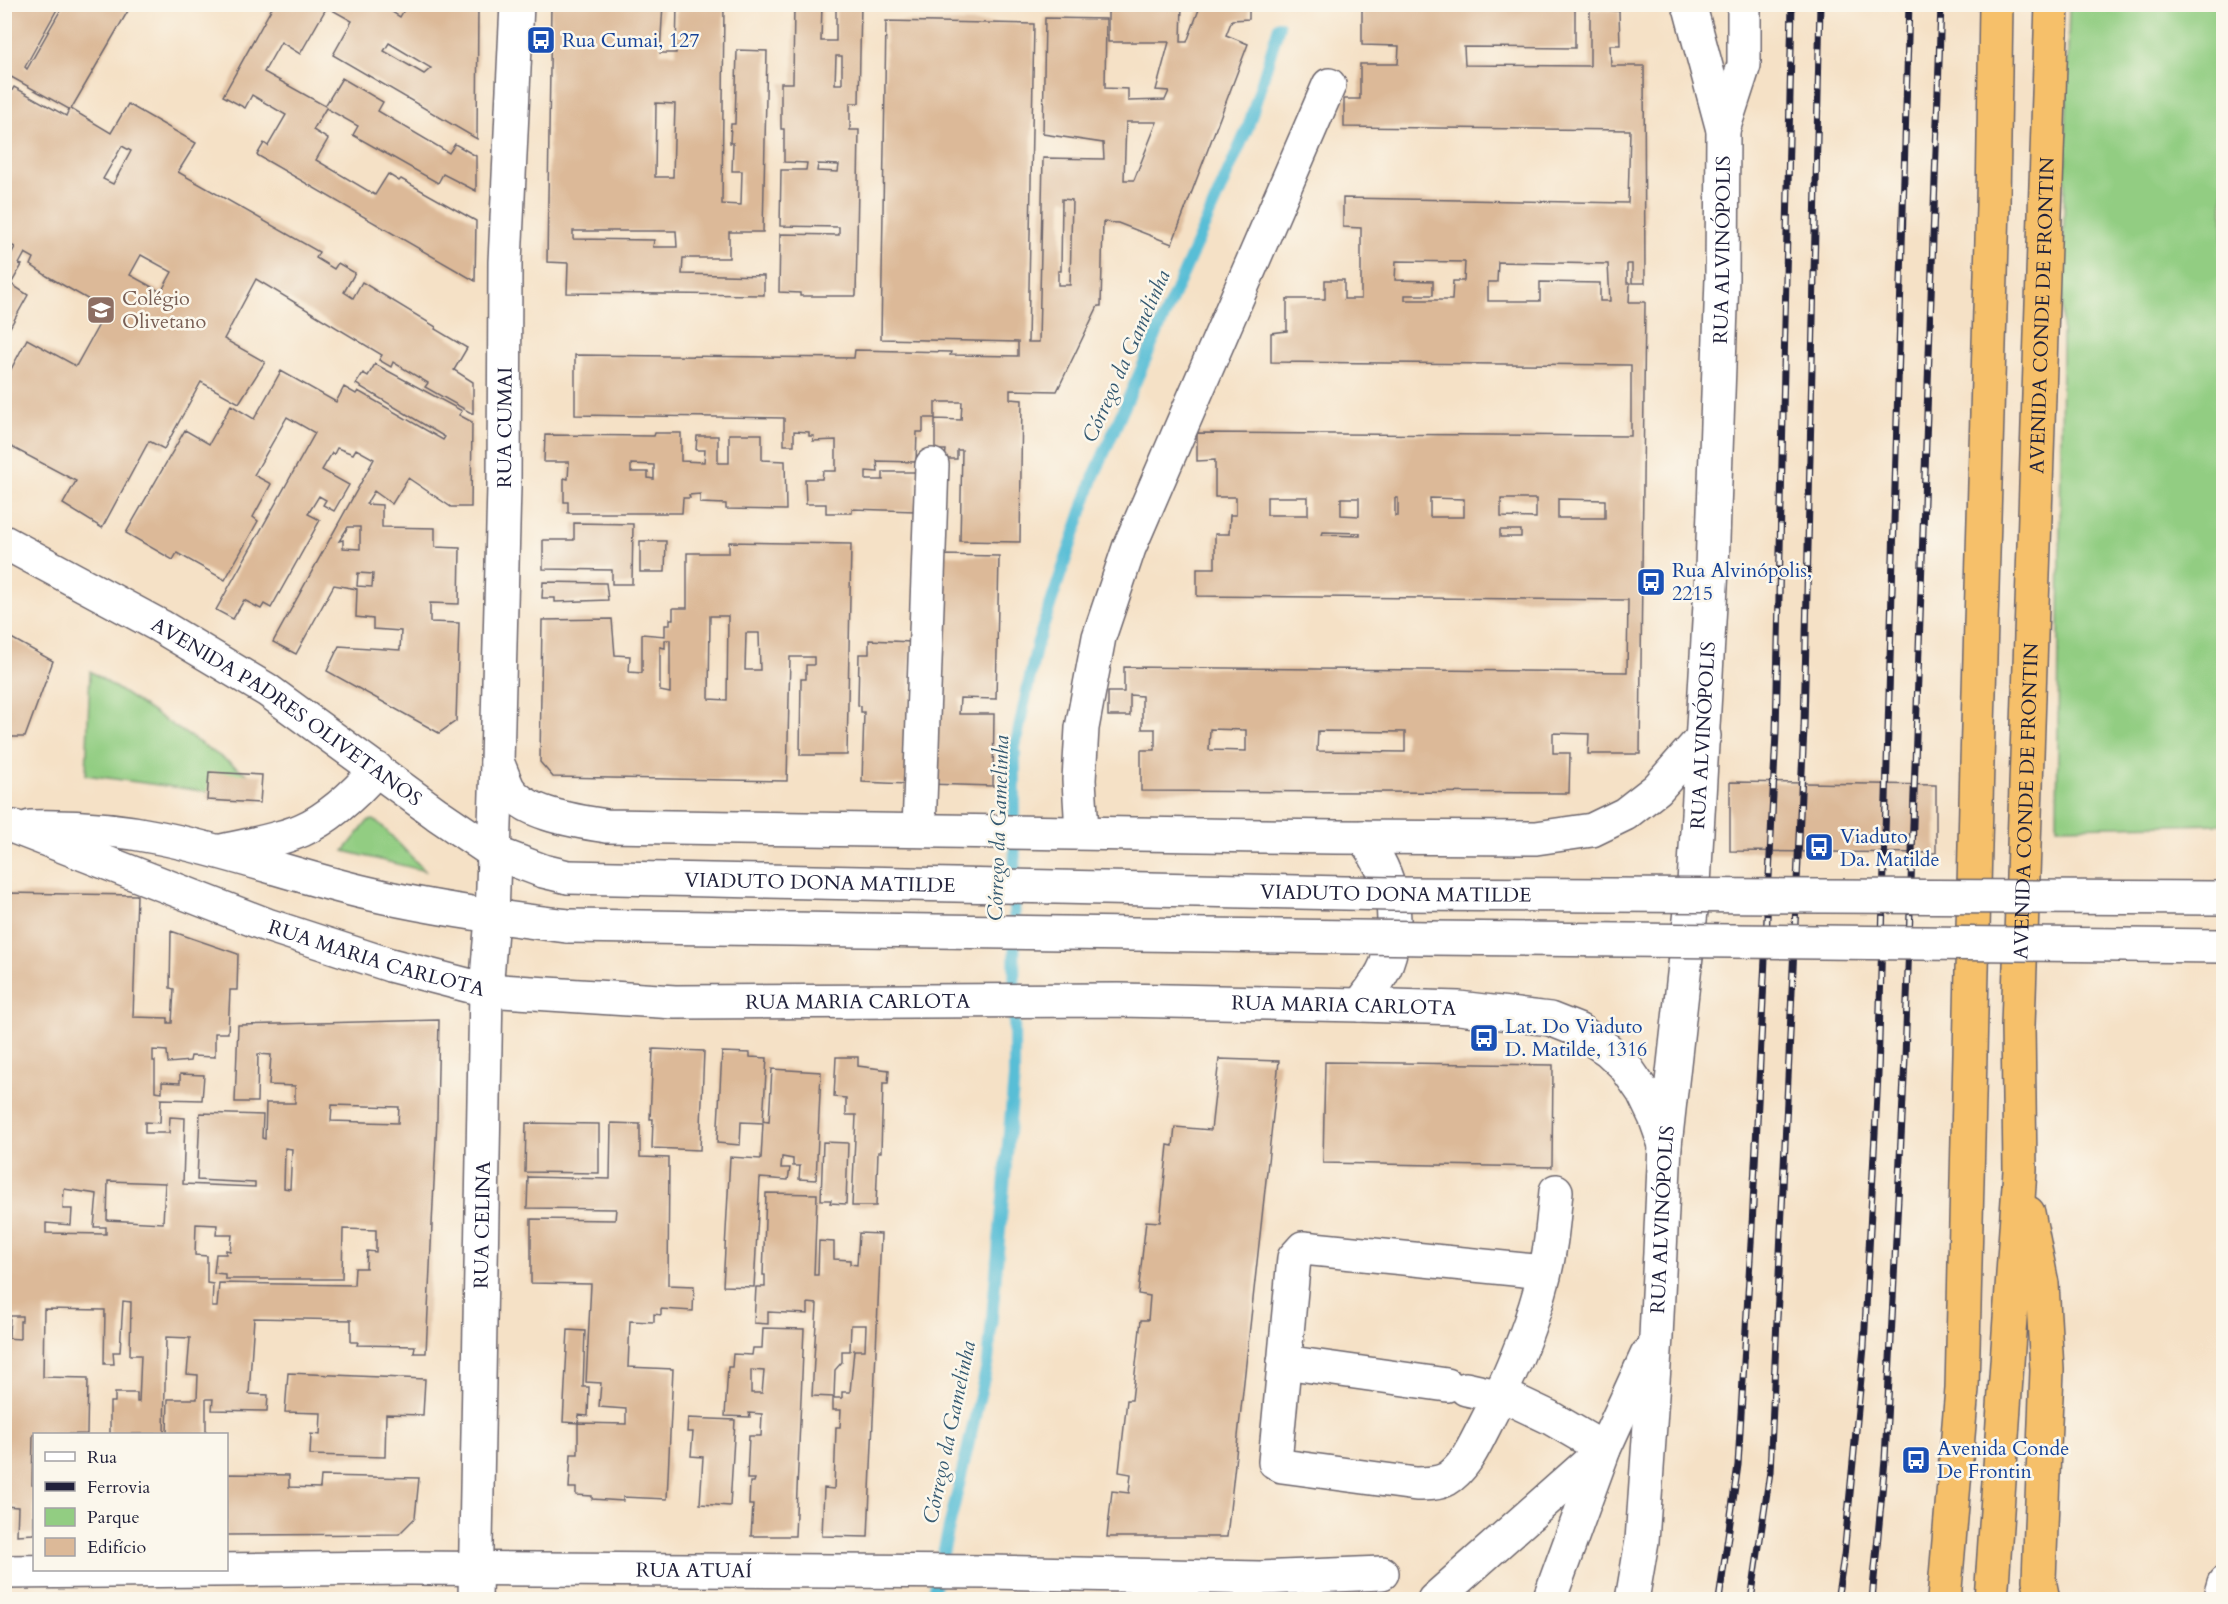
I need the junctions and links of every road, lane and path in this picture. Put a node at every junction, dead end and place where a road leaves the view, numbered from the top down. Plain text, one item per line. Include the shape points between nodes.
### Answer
1 (517, 4) edge
2 (1688, 4) edge
3 (1744, 4) edge
4 (1996, 4) edge
5 (2052, 4) edge
6 (1329, 85) dead end
7 (1723, 130) junction
8 (932, 465) dead end
9 (4, 542) edge
10 (1704, 736) junction
11 (498, 762) junction
12 (377, 769) junction
13 (9, 827) edge
14 (919, 830) junction
15 (1068, 832) junction
16 (1363, 837) junction
17 (219, 851) junction
18 (493, 852) junction
19 (568, 877) joint
20 (2223, 898) edge
21 (492, 918) junction
22 (2223, 946) edge
23 (486, 990) junction
24 (1360, 1005) junction
25 (1665, 1145) junction
26 (2020, 1170) junction
27 (1556, 1191) dead end
28 (1545, 1272) junction
29 (1656, 1337) junction
30 (1284, 1362) junction
31 (1500, 1396) junction
32 (1604, 1449) junction
33 (228, 1570) edge
34 (106, 1571) edge
35 (4, 1572) edge
36 (1382, 1573) dead end
37 (2223, 1583) edge
38 (475, 1585) edge
39 (1434, 1599) edge
40 (1549, 1599) edge
41 (1632, 1599) edge
42 (1944, 1599) edge
43 (1991, 1599) edge
44 (2043, 1599) edge
45 (2219, 1599) edge

1 - 11 street, RUA CUMAI via 506,262
2 - 7 street
3 - 7 street via 1744,65
4 - 42 highway via 1962,1389
5 - 26 highway, AVENIDA CONDE DE FRONTIN via 2019,1014
6 - 15 street via 1129,548 1099,637
7 - 10 street, RUA ALVINÓPOLIS via 1722,278
8 - 14 street
9 - 12 street, AVENIDA PADRES OLIVETANOS via 160,626 267,690
10 - 16 street via 1657,789 1625,814 1592,830 1536,838
10 - 25 street, RUA ALVINÓPOLIS via 1694,884
11 - 14 street via 509,789 531,807 575,821 606,826
11 - 18 street, RUA CUMAI
12 - 17 street via 333,811 303,830
12 - 18 street, AVENIDA PADRES OLIVETANOS
13 - 17 street, RUA MARIA CARLOTA via 106,829
13 - 23 street, RUA MARIA CARLOTA via 267,925 390,965
14 - 15 street
15 - 16 street
16 - 24 street via 1387,876 1395,921 1386,967
17 - 21 street, RUA MARIA CARLOTA via 367,893
18 - 19 street, AVENIDA PADRES OLIVETANOS via 543,872
18 - 21 street, RUA CELINA
19 - 20 street, VIADUTO DONA MATILDE, bridge via 1392,894
21 - 22 street, RUA MARIA CARLOTA, bridge via 568,926
21 - 23 street, RUA CELINA
23 - 24 street, RUA MARIA CARLOTA via 675,1002
23 - 38 street, RUA CELINA
24 - 25 street, RUA MARIA CARLOTA via 1459,1008 1550,1019 1578,1030 1624,1066 1643,1092
25 - 29 street, RUA ALVINÓPOLIS
26 - 43 highway, AVENIDA CONDE DE FRONTIN
26 - 44 highway via 2042,1284 2047,1370 2039,1580
27 - 28 street
28 - 30 street via 1303,1248 1294,1258
28 - 31 street via 1526,1336
29 - 32 street, RUA ALVINÓPOLIS
29 - 41 street, RUA ALVINÓPOLIS via 1642,1541
30 - 31 street
30 - 31 street via 1275,1462 1282,1467 1416,1484 1447,1479 1462,1466
31 - 32 street
32 - 39 street
32 - 40 street, RUA ALVINÓPOLIS
33 - 38 street, RUA ATUAÍ via 410,1568
34 - 35 street, RUA ATUAÍ
36 - 38 street, RUA ATUAÍ via 1260,1578 872,1571
37 - 45 street

